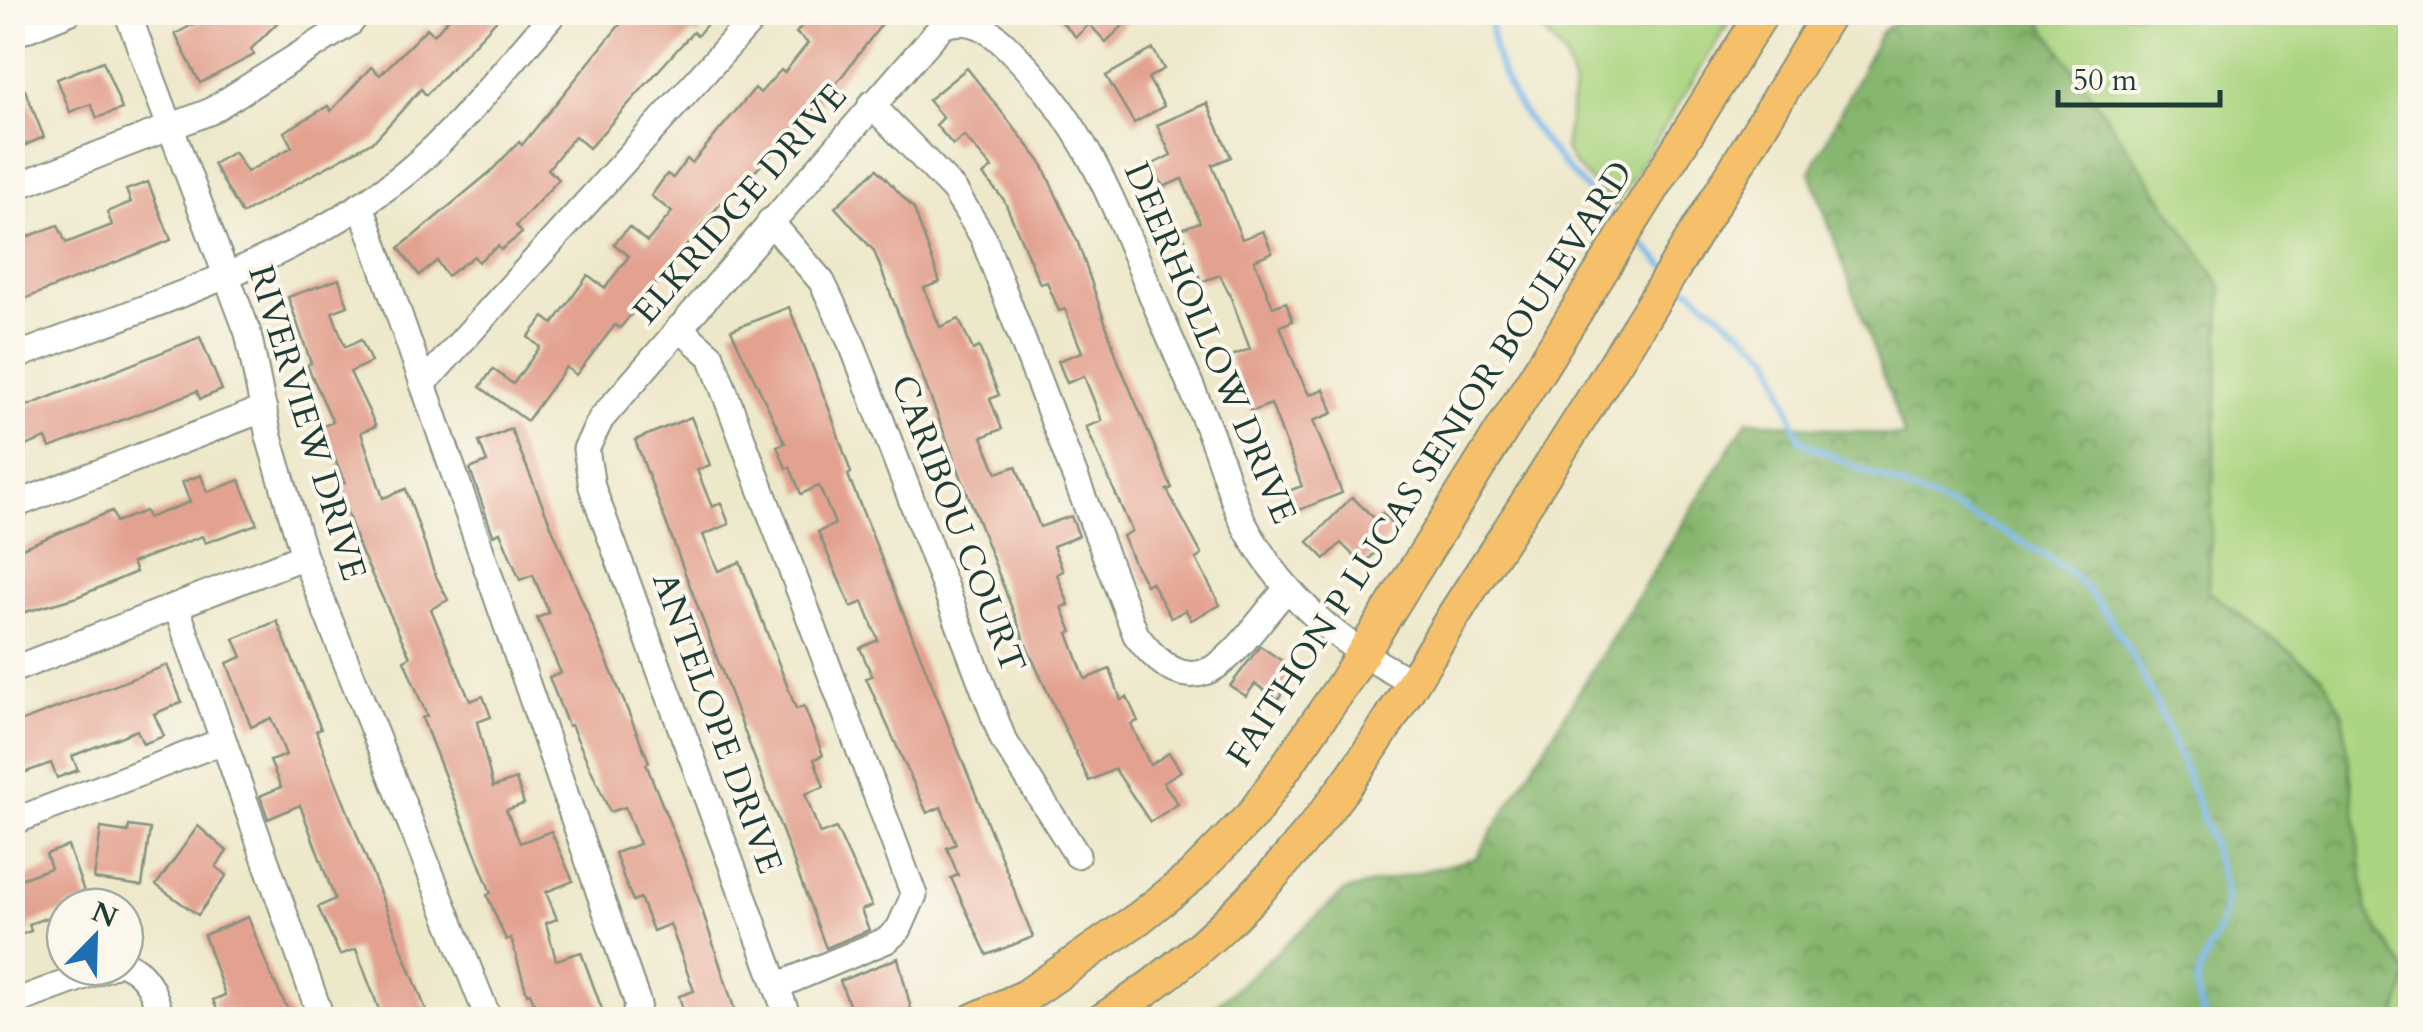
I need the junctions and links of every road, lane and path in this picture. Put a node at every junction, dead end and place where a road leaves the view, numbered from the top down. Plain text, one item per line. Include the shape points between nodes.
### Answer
1 (69, 12) edge
2 (127, 12) edge
3 (359, 12) edge
4 (555, 12) edge
5 (759, 12) edge
6 (1763, 12) edge
7 (1830, 12) edge
8 (961, 20) joint
9 (12, 35) edge
10 (872, 104) junction
11 (171, 126) junction
12 (12, 188) edge
13 (361, 205) junction
14 (770, 221) junction
15 (228, 274) junction
16 (679, 328) junction
17 (12, 358) edge
18 (423, 384) junction
19 (264, 409) junction
20 (586, 449) joint
21 (12, 506) edge
22 (304, 556) junction
23 (1286, 590) junction
24 (176, 606) junction
25 (1362, 654) junction
26 (12, 670) edge
27 (1410, 681) junction
28 (224, 740) junction
29 (12, 822) edge
30 (1077, 854) dead end
31 (145, 979) edge
32 (777, 986) junction
33 (55, 987) edge
34 (12, 1003) edge
35 (12, 1011) edge
36 (16, 1020) edge
37 (162, 1020) edge
38 (322, 1020) edge
39 (489, 1020) edge
40 (634, 1020) edge
41 (789, 1020) edge
42 (973, 1020) edge
43 (1102, 1020) edge

1 - 9 street
2 - 11 street, RIVERVIEW DRIVE
3 - 11 street via 209,112
4 - 13 street via 423,158
5 - 18 street
6 - 25 main road, FAITHON P LUCAS SENIOR BOULEVARD
7 - 27 main road via 1616,364
8 - 10 street, ELKRIDGE DRIVE via 932,32
8 - 23 street, DEERHOLLOW DRIVE via 989,30 1043,84 1108,184 1232,496
10 - 14 street, ELKRIDGE DRIVE
10 - 23 street via 954,190 982,237 1136,635 1153,658 1185,676 1216,668
11 - 12 street
11 - 15 street, RIVERVIEW DRIVE
13 - 15 street
13 - 18 street
14 - 16 street, ELKRIDGE DRIVE
14 - 30 street, CARIBOU COURT via 822,282 846,330 1003,739
15 - 17 street
15 - 19 street, RIVERVIEW DRIVE
16 - 20 street, ELKRIDGE DRIVE via 602,419
16 - 32 street via 710,356 914,895 887,940
18 - 40 street via 638,1004
19 - 21 street
19 - 22 street, RIVERVIEW DRIVE
20 - 32 street, ANTELOPE DRIVE via 592,488
22 - 24 street
22 - 39 street, RIVERVIEW DRIVE
23 - 25 street, DEERHOLLOW DRIVE
24 - 26 street
24 - 28 street
25 - 27 street, DEERHOLLOW DRIVE
25 - 42 main road, FAITHON P LUCAS SENIOR BOULEVARD via 1252,814 1192,876 1084,958
27 - 43 main road via 1347,784 1282,867 1147,992
28 - 29 street
28 - 38 street
31 - 37 street
32 - 41 street, ANTELOPE DRIVE
33 - 34 street
35 - 36 street

